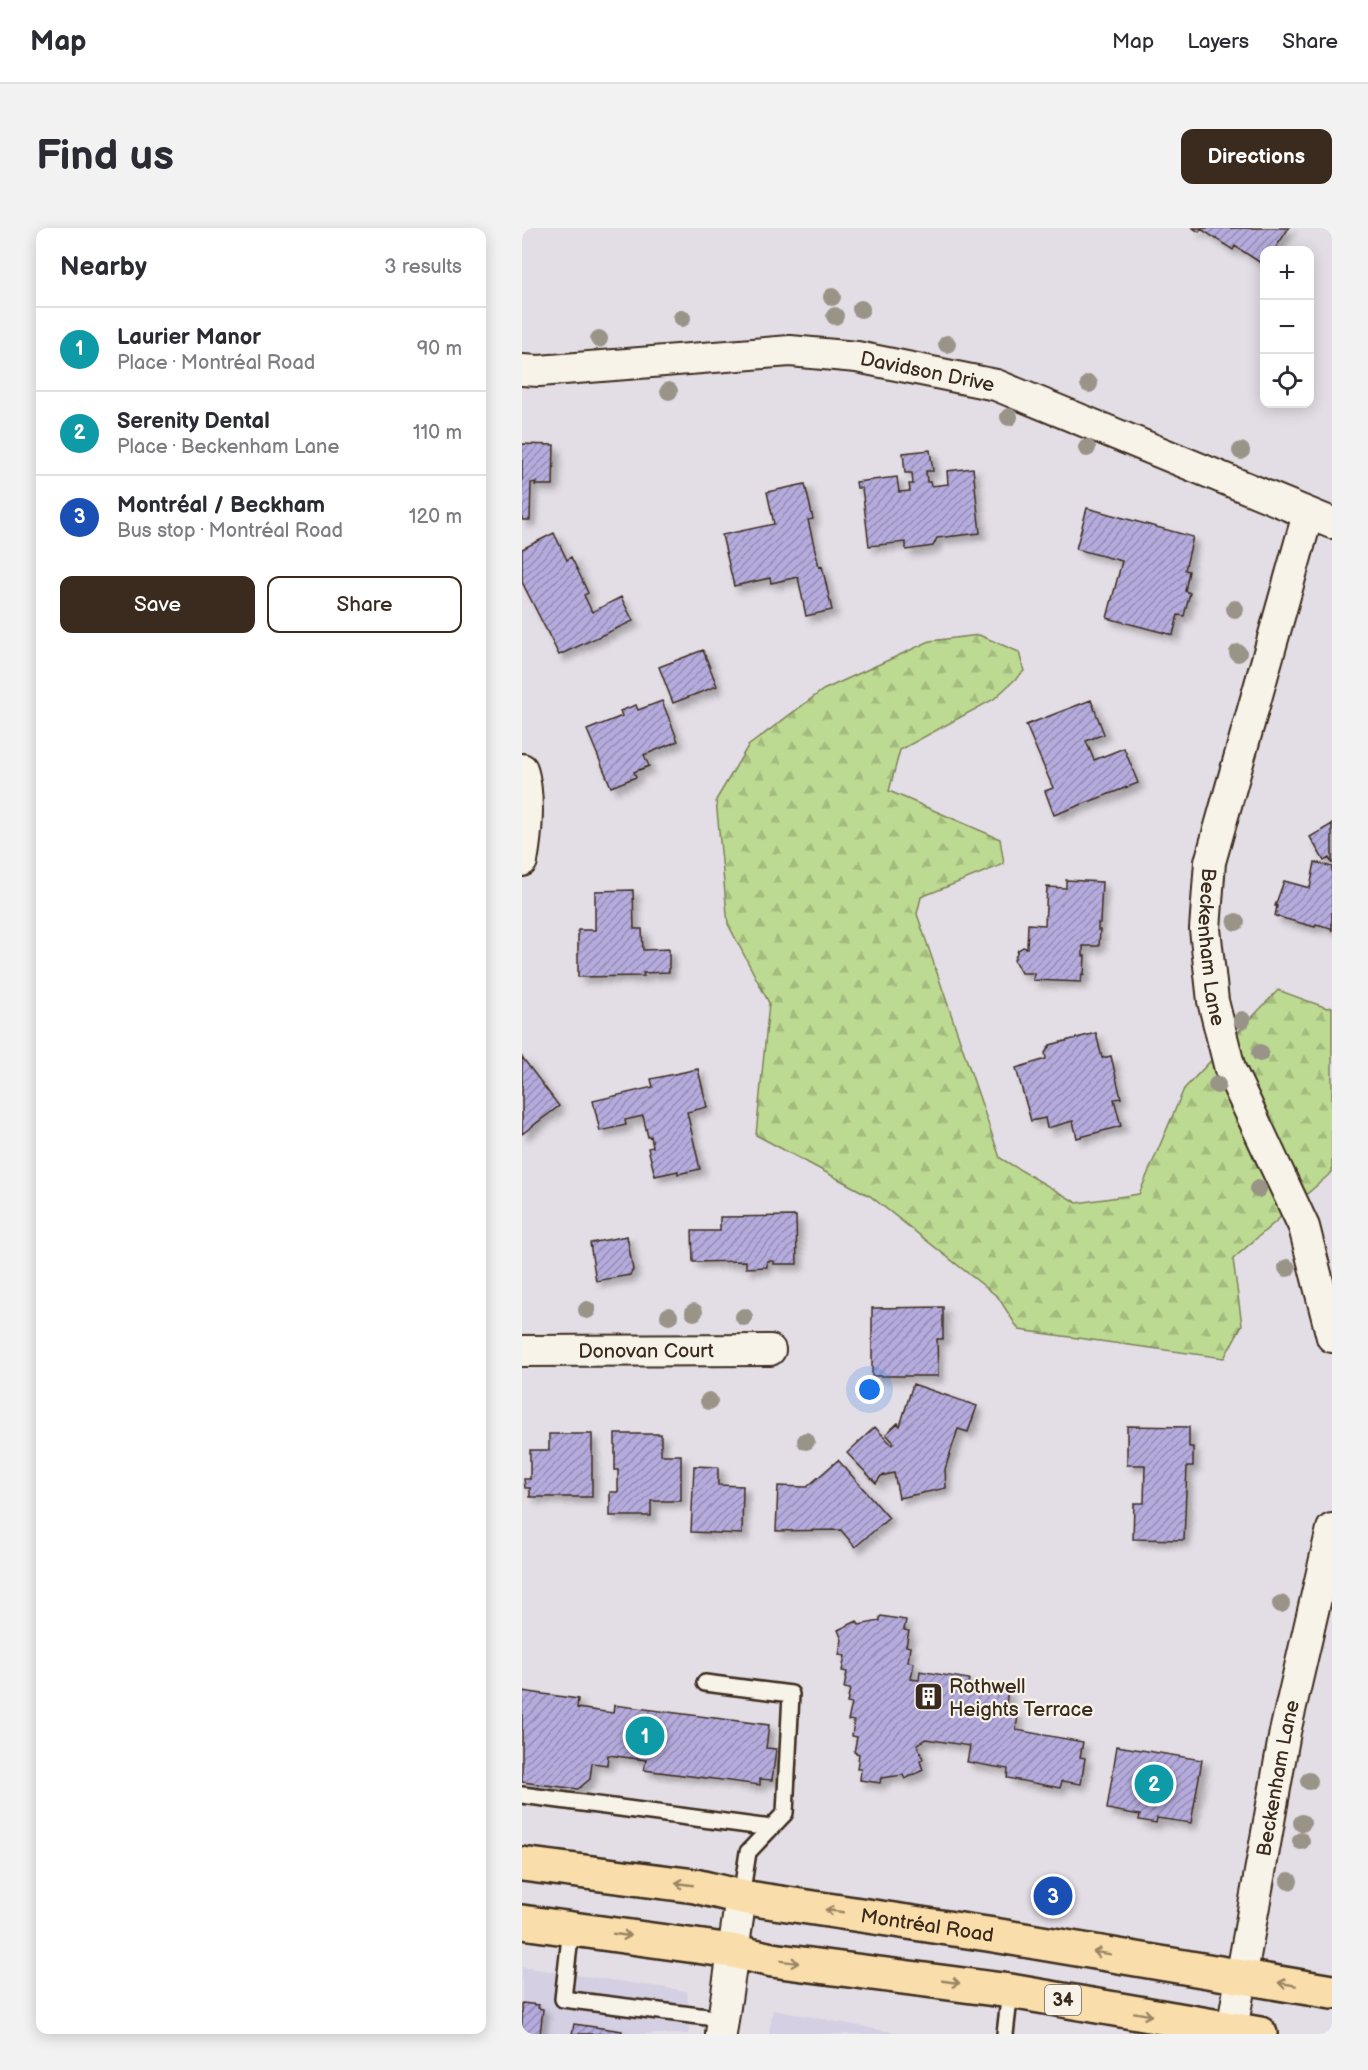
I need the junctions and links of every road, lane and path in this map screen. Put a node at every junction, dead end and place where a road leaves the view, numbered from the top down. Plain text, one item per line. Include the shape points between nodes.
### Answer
1 (522, 370) edge
2 (1320, 519) edge
3 (522, 770) edge
4 (522, 861) edge
5 (1332, 1336) edge
6 (522, 1350) edge
7 (770, 1350) dead end
8 (1332, 1529) edge
9 (705, 1683) dead end
10 (522, 1795) edge
11 (771, 1828) junction
12 (522, 1864) edge
13 (741, 1897) junction
14 (522, 1922) edge
15 (571, 1928) junction
16 (732, 1951) junction
17 (1242, 1976) junction
18 (1010, 1991) junction
19 (1332, 1992) edge
20 (722, 2027) edge
21 (1241, 2032) edge
22 (1005, 2034) edge

1 - 2 street, Davidson Drive via 790,351 857,357 996,385
2 - 5 street, Beckenham Lane via 1210,862 1204,929 1213,1002 1230,1069 1304,1227
3 - 4 street via 527,838
6 - 7 street, Donovan Court
8 - 17 street, Beckenham Lane via 1285,1732
9 - 11 lane via 791,1694 785,1813
10 - 11 lane
11 - 13 lane via 748,1852
13 -> 12 main road, Montréal Road via 695,1886
13 - 16 street
17 -> 13 main road, Montréal Road
14 - 15 main road, 34
15 -> 16 main road, 34
15 - 20 lane via 563,1999
16 -> 18 main road, 34 via 772,1960
16 - 20 street
19 -> 17 main road, Montréal Road
17 - 21 street, Beckenham Lane
18 -> 21 main road, 34
18 - 22 lane

